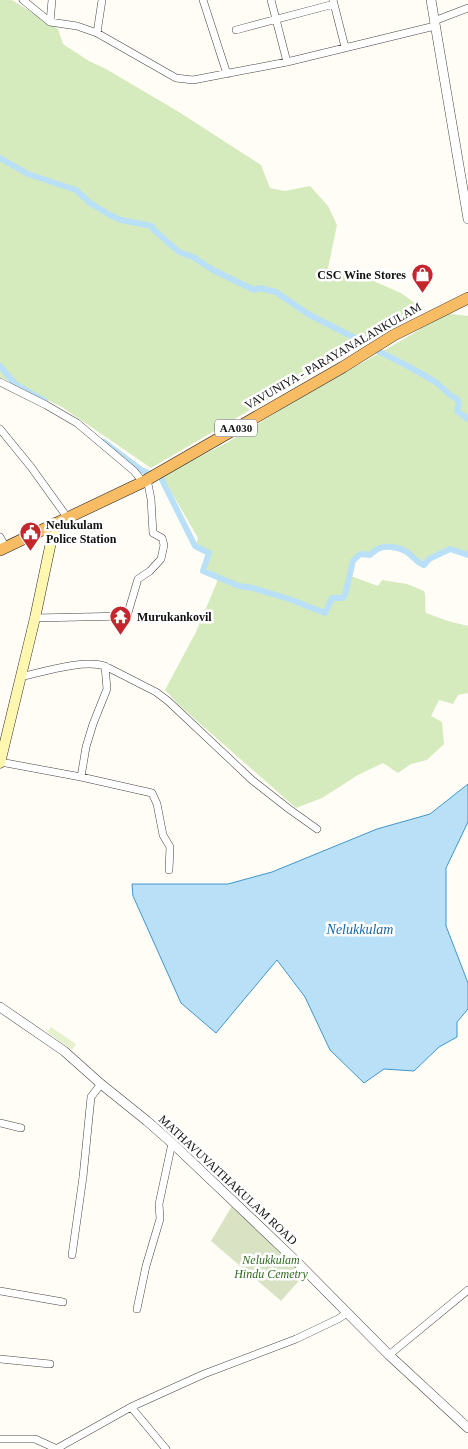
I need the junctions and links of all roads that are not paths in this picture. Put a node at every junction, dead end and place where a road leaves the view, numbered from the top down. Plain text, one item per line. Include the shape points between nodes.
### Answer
1 (24, 0) edge
2 (52, 0) edge
3 (102, 0) edge
4 (203, 0) edge
5 (271, 0) edge
6 (430, 0) edge
7 (333, 2) edge
8 (468, 8) edge
9 (276, 19) junction
10 (50, 22) junction
11 (435, 24) junction
12 (236, 30) dead end
13 (97, 33) junction
14 (345, 47) junction
15 (287, 62) junction
16 (227, 74) junction
17 (468, 218) edge
18 (468, 298) edge
19 (0, 382) edge
20 (0, 429) edge
21 (145, 480) junction
22 (67, 517) junction
23 (55, 523) junction
24 (0, 536) edge
25 (3, 549) edge
26 (34, 618) junction
27 (105, 666) junction
28 (20, 677) junction
29 (0, 763) edge
30 (81, 776) junction
31 (317, 829) dead end
32 (169, 870) dead end
33 (0, 1007) edge
34 (101, 1084) junction
35 (0, 1123) edge
36 (21, 1128) dead end
37 (172, 1143) junction
38 (72, 1255) dead end
39 (468, 1290) edge
40 (0, 1291) edge
41 (63, 1302) dead end
42 (137, 1309) dead end
43 (347, 1312) junction
44 (389, 1355) junction
45 (0, 1359) edge
46 (50, 1364) dead end
47 (130, 1407) junction
48 (468, 1428) edge
49 (0, 1440) edge
50 (56, 1449) edge
51 (166, 1449) edge

1 - 10 street
2 - 10 street
3 - 13 street
4 - 16 street
5 - 9 street
6 - 11 street
7 - 9 street
7 - 14 street
8 - 11 street
9 - 12 street
9 - 15 street
10 - 13 street
11 - 14 street
11 - 17 street
13 - 16 street via 176,78 193,80
14 - 15 street
15 - 16 street
18 - 21 highway, VAVUNIYA - PARAYANALANKULAM / AA030 via 394,334
19 - 21 street via 77,423
20 - 22 street
21 - 22 highway, VAVUNIYA - PARAYANALANKULAM / AA030
21 - 26 street via 151,498 153,532 162,538 164,544 161,559 138,579 127,616
22 - 23 highway, VAVUNIYA - PARAYANALANKULAM / AA030
23 - 25 highway, VAVUNIYA - PARAYANALANKULAM / AA030
23 - 26 main road
24 - 25 street
26 - 28 main road
27 - 28 street via 96,663
27 - 30 street via 107,690 90,732
27 - 31 street via 168,701 252,780
28 - 29 main road
29 - 30 street
30 - 32 street via 152,793 163,835 170,847
33 - 34 street, MATHAVUVAITHAKULAM ROAD via 64,1051
34 - 37 street, MATHAVUVAITHAKULAM ROAD
34 - 38 street via 92,1097
35 - 36 street
37 - 42 street via 159,1204 160,1219
37 - 43 street, MATHAVUVAITHAKULAM ROAD
39 - 44 street
40 - 41 street
43 - 44 street, MATHAVUVAITHAKULAM ROAD
43 - 47 street via 296,1339
44 - 48 street, MATHAVUVAITHAKULAM ROAD
45 - 46 street
47 - 50 street
47 - 51 street
49 - 50 street via 36,1439

